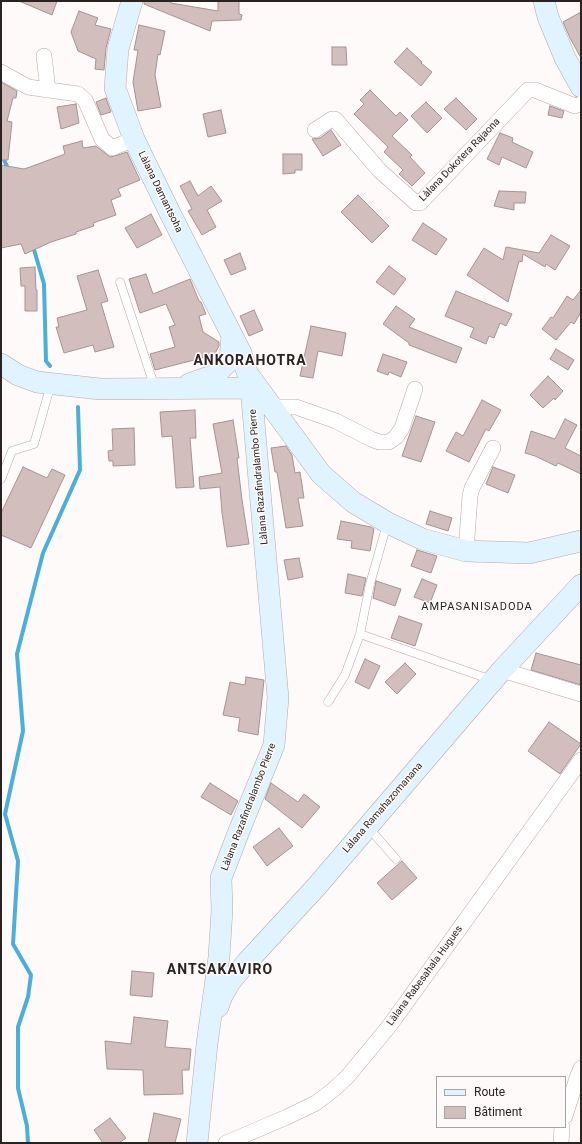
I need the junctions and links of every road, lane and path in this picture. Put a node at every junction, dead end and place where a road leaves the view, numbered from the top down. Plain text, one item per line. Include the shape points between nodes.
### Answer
1 (132, 1) edge
2 (544, 1) edge
3 (44, 56) dead end
4 (1, 72) edge
5 (581, 87) edge
6 (48, 90) junction
7 (581, 104) edge
8 (315, 130) dead end
9 (134, 139) junction
10 (120, 282) dead end
11 (232, 335) junction
12 (1, 364) edge
13 (250, 381) junction
14 (51, 384) junction
15 (188, 384) junction
16 (155, 388) junction
17 (415, 389) dead end
18 (262, 410) junction
19 (493, 448) dead end
20 (1, 479) edge
21 (388, 523) junction
22 (581, 541) edge
23 (466, 551) junction
24 (581, 585) edge
25 (360, 634) junction
26 (497, 675) junction
27 (581, 694) edge
28 (328, 702) dead end
29 (581, 760) edge
30 (367, 826) junction
31 (396, 859) dead end
32 (212, 953) junction
33 (247, 962) junction
34 (207, 1044) junction
35 (581, 1068) edge
36 (566, 1113) edge
37 (562, 1128) edge
38 (196, 1143) edge
39 (226, 1143) edge
40 (561, 1143) edge

1 - 9 main road, Làlana Damantsoha via 118,49 115,88
2 - 5 main road via 565,58
3 - 6 street
4 - 6 street via 28,87
6 - 9 street via 78,94 85,100 109,150
7 - 8 street, Làlana Dokotera Rajaona via 575,106 535,90 528,90 420,203 416,203 380,171 335,119
9 - 11 main road, Làlana Damantsoha
10 - 16 lane
11 - 13 main road, Làlana Damantsoha
11 - 15 main road via 230,360 215,375
12 - 14 main road via 18,375
13 - 15 main road
13 - 16 main road
13 - 18 main road, Làlana Razafindralambo Pierre
14 - 16 main road via 100,389
14 - 20 lane via 34,444 12,451
15 - 16 main road
17 - 18 street via 402,428 389,442 371,439 336,421 296,406
18 - 21 main road via 321,474 353,502
18 - 32 main road, Làlana Razafindralambo Pierre via 278,698 274,745 209,906
19 - 23 street via 472,488
21 - 23 main road via 422,540
21 - 25 lane via 370,584
22 - 23 main road via 530,553
24 - 26 main road, Làlana Ramahazomanana
25 - 26 lane
25 - 28 lane via 345,675
26 - 27 street
26 - 30 main road, Làlana Ramahazomanana
29 - 39 street, Làlana Rabesahala Hugues via 390,1025 348,1076 316,1103
30 - 31 lane
30 - 33 main road, Làlana Ramahazomanana via 317,886
32 - 33 main road via 235,961
32 - 34 main road
33 - 34 main road, Làlana Ramahazomanana via 222,996
34 - 38 main road
35 - 36 street
37 - 40 street

